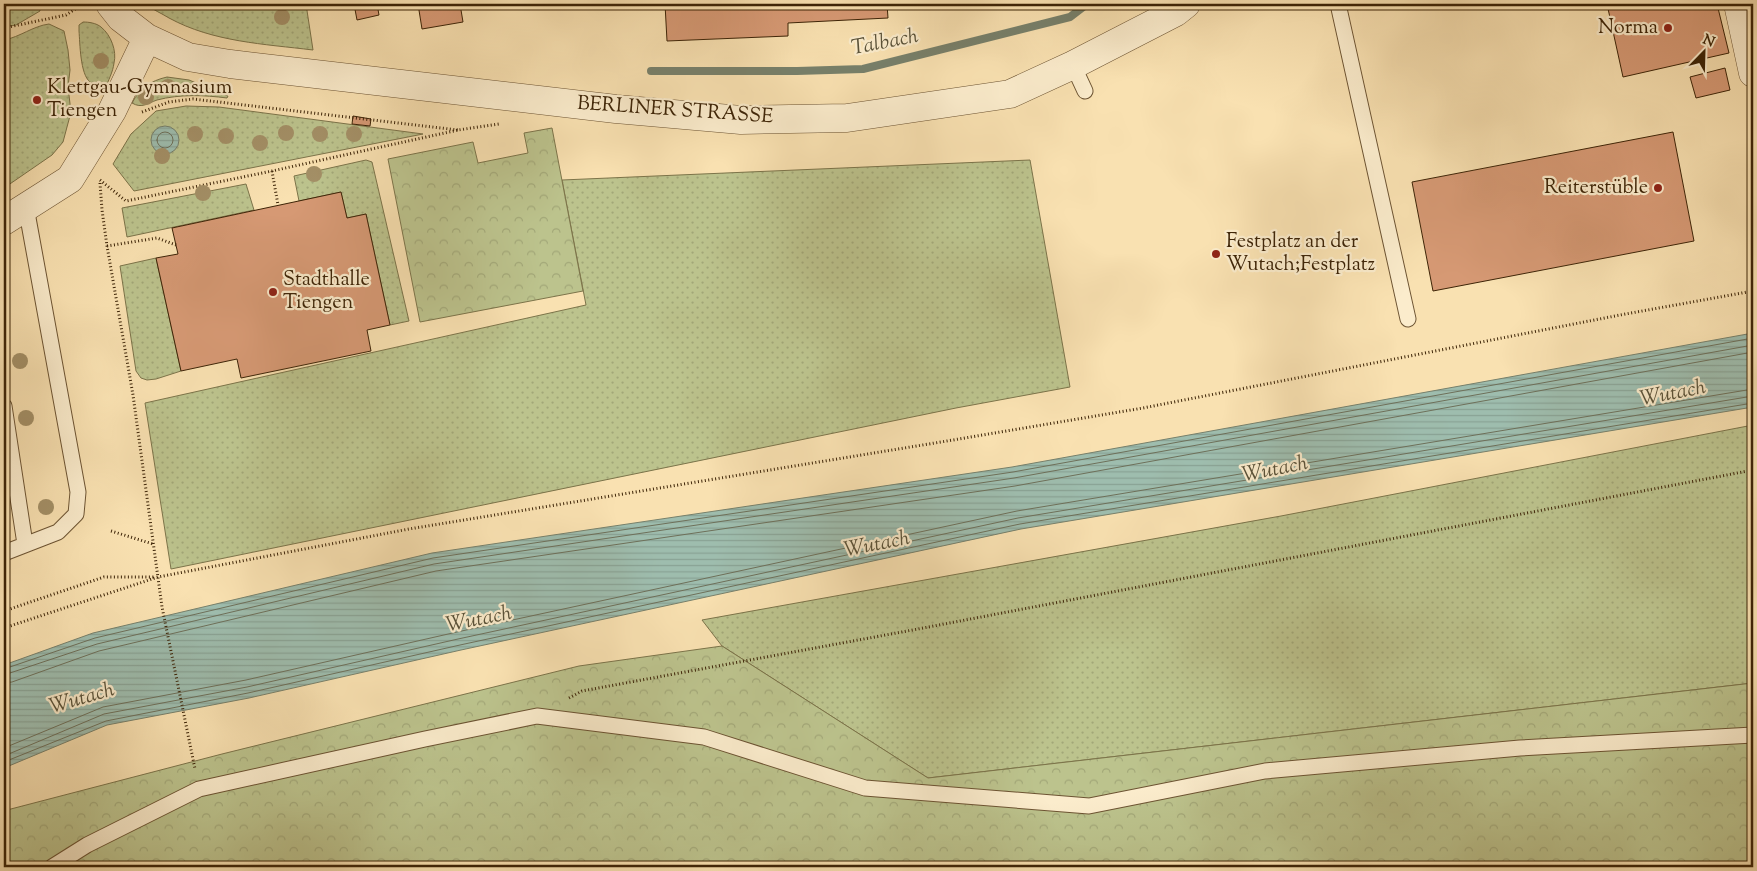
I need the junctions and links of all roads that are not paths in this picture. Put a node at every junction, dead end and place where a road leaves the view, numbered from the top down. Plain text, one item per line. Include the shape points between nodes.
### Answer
1 (110, 4) edge
2 (1338, 4) edge
3 (1738, 4) edge
4 (1178, 6) edge
5 (147, 38) junction
6 (1073, 65) junction
7 (1753, 73) edge
8 (1085, 92) dead end
9 (15, 214) edge
10 (1408, 319) dead end
11 (4, 406) edge
12 (25, 544) junction
13 (4, 553) edge
14 (1753, 735) edge
15 (52, 867) edge

1 - 5 street, BERLINER STRASSE via 121,18
2 - 10 lane
3 - 7 street
4 - 6 street, BERLINER STRASSE
5 - 6 street, BERLINER STRASSE via 188,57 230,64 616,110 741,120 847,118 1010,94
5 - 9 street via 112,111 70,178
6 - 8 lane
9 - 12 lane via 78,492 76,514 58,532
11 - 12 lane
12 - 13 lane
14 - 15 lane via 1520,748 1265,771 1088,806 865,788 704,737 537,716 199,789 87,845

